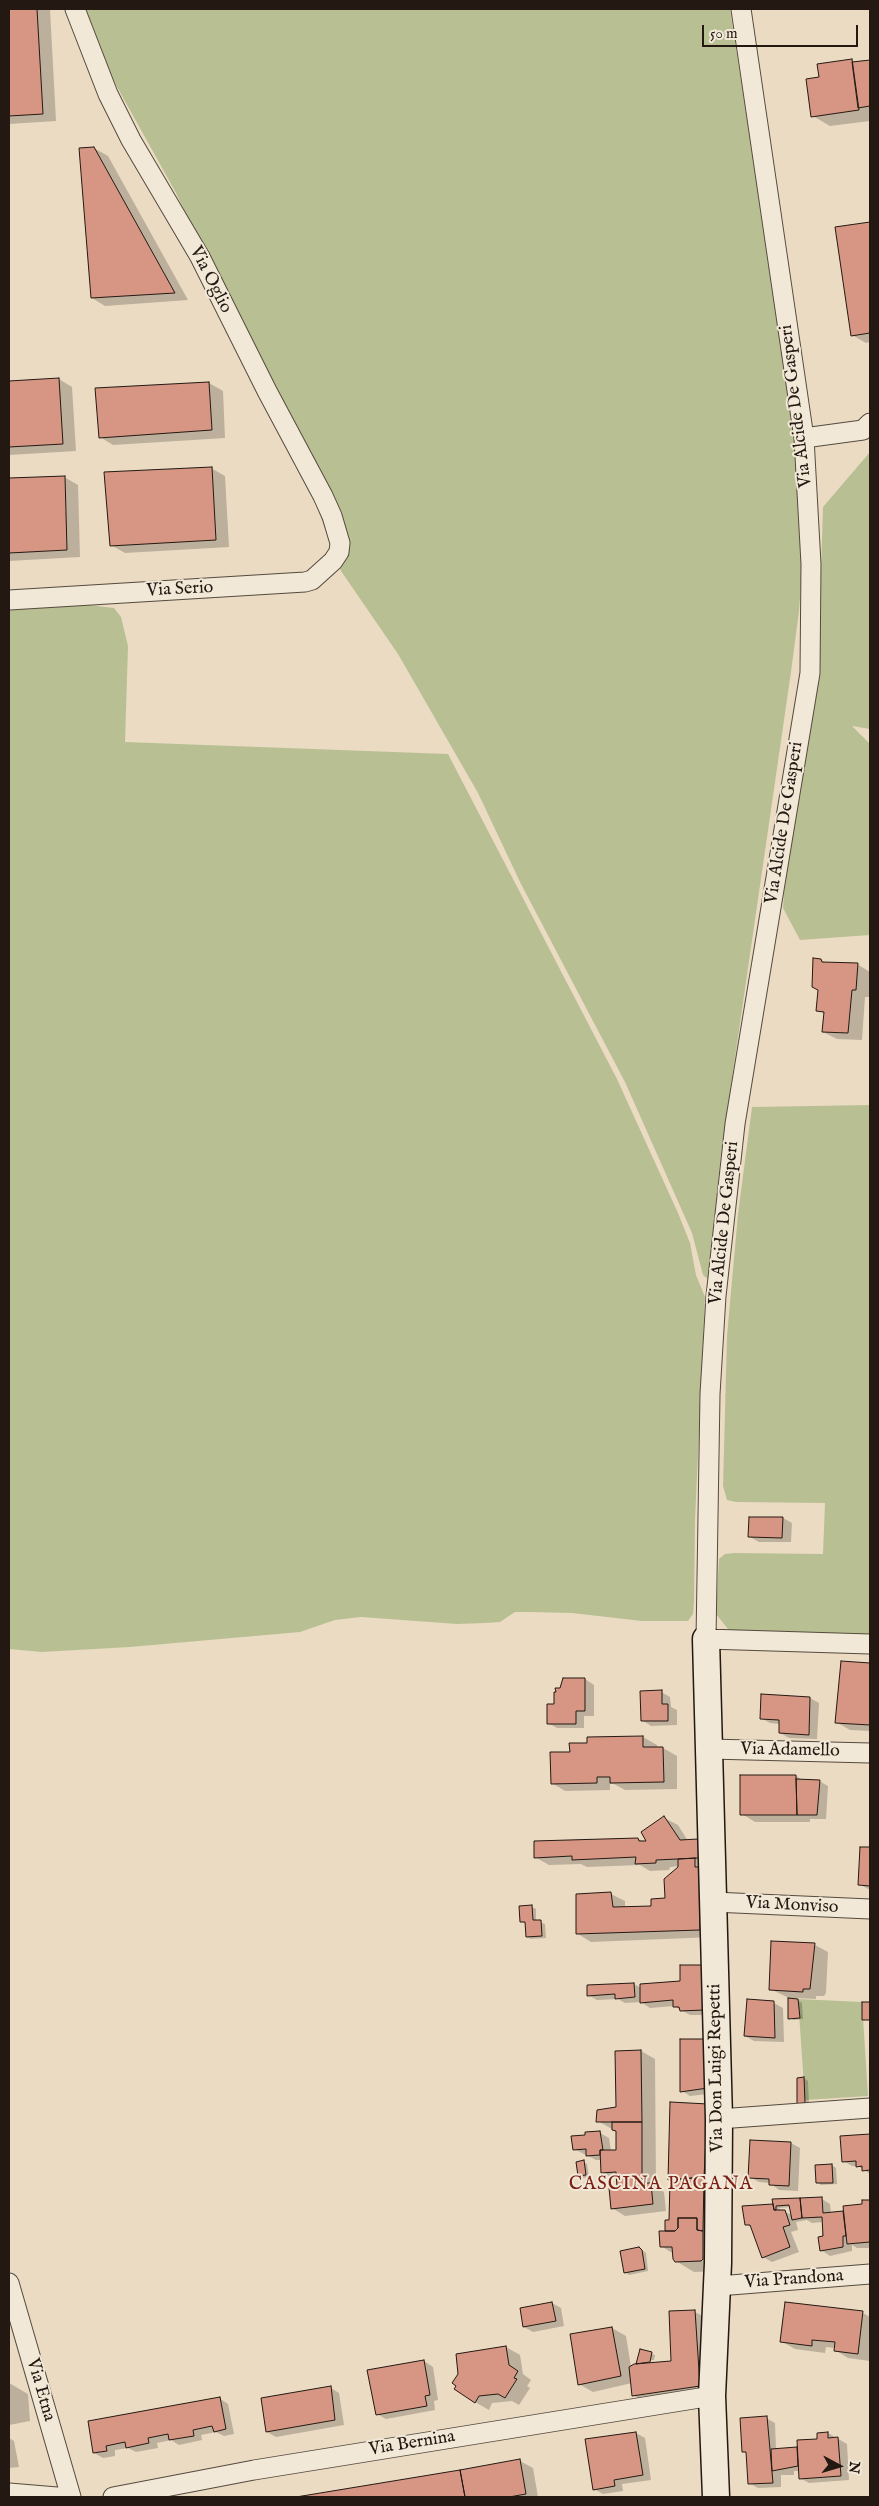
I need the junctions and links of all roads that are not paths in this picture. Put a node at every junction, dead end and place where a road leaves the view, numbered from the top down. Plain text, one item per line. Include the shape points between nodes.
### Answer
1 (75, 9) edge
2 (742, 9) edge
3 (870, 423) edge
4 (804, 438) junction
5 (339, 552) joint
6 (9, 600) edge
7 (706, 1639) junction
8 (870, 1644) edge
9 (709, 1749) junction
10 (870, 1753) edge
11 (714, 1902) junction
12 (870, 1909) edge
13 (870, 2108) edge
14 (719, 2119) junction
15 (870, 2274) edge
16 (9, 2283) edge
17 (718, 2286) junction
18 (17, 2337) edge
19 (712, 2396) junction
20 (9, 2493) edge
21 (57, 2497) edge
22 (71, 2497) edge
23 (112, 2497) edge
24 (716, 2497) edge

1 - 5 street, Via Oglio via 108,94 131,140 200,258 323,496 337,530
2 - 4 street, Via Alcide De Gasperi
3 - 4 street via 863,430
4 - 7 street, Via Alcide De Gasperi via 811,564 810,673 735,1124 716,1296 710,1394
5 - 6 street, Via Serio via 328,567 305,582
7 - 8 street
7 - 9 street, Via Don Luigi Repetti
9 - 10 street, Via Adamello
9 - 11 street, Via Don Luigi Repetti
11 - 12 street, Via Monviso
11 - 14 street, Via Don Luigi Repetti
13 - 14 street
14 - 17 street, Via Don Luigi Repetti
15 - 17 street, Via Prandona
16 - 18 street, Via Etna
17 - 19 street, Via Don Luigi Repetti
18 - 22 street, Via Etna
19 - 23 street, Via Bernina via 273,2467
19 - 24 street, Via Don Luigi Repetti
20 - 21 street

